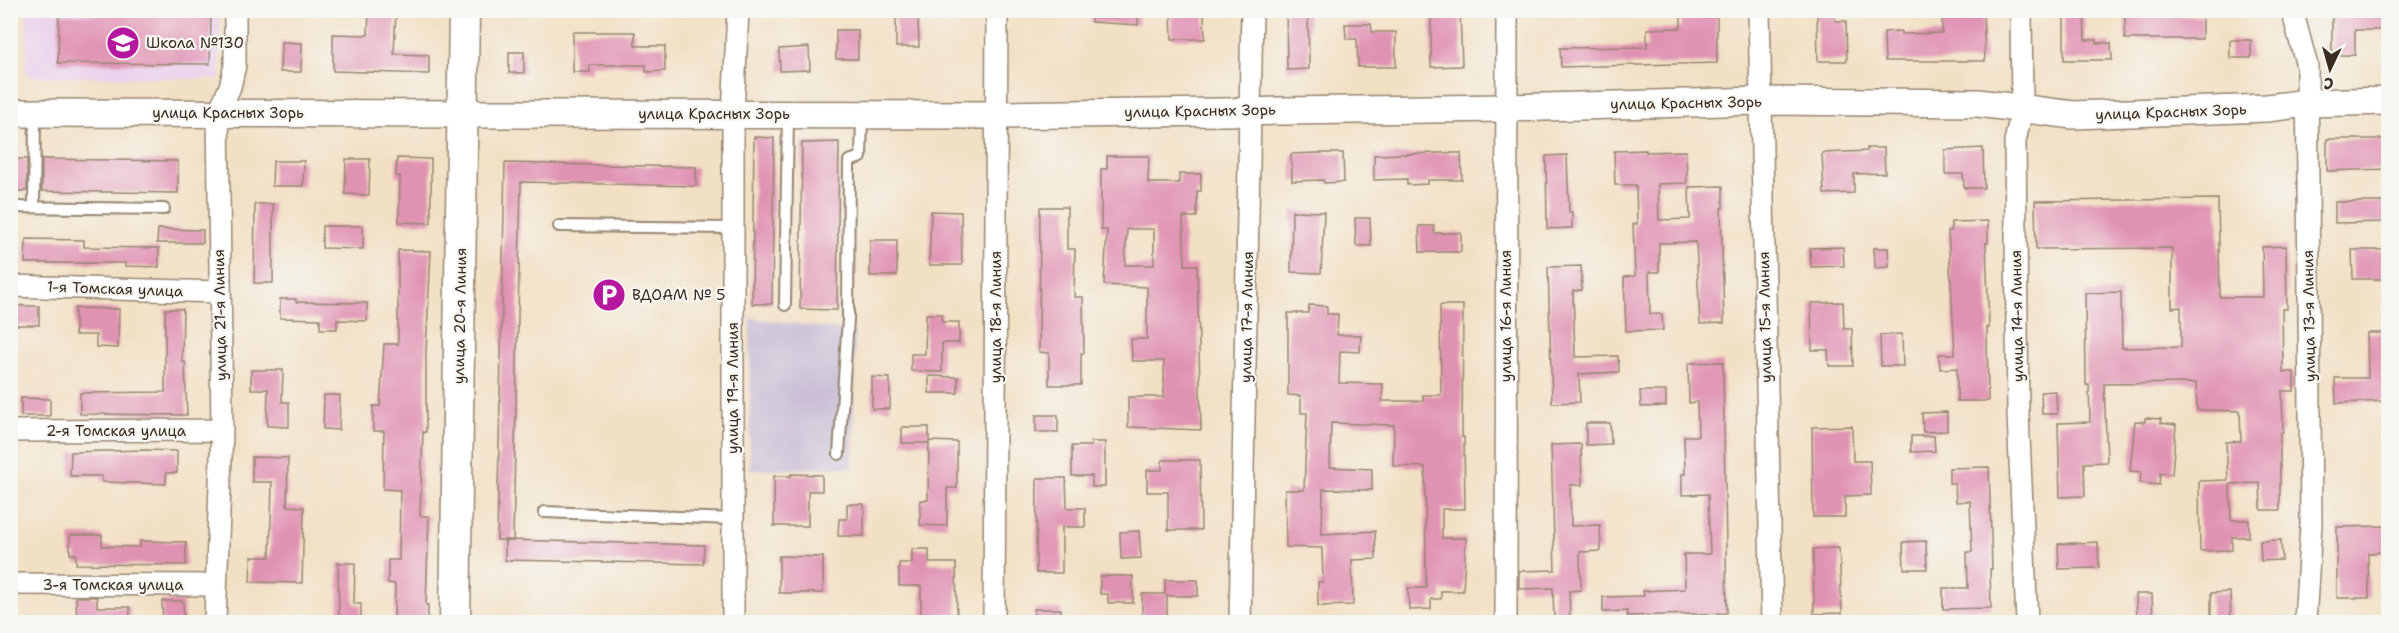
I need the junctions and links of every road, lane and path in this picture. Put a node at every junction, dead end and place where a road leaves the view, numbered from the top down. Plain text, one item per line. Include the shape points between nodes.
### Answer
1 (235, 10) edge
2 (464, 10) edge
3 (738, 10) edge
4 (998, 10) edge
5 (1252, 10) edge
6 (1507, 10) edge
7 (1759, 10) edge
8 (2021, 10) edge
9 (2292, 10) edge
10 (1760, 101) junction
11 (2388, 101) edge
12 (2307, 103) junction
13 (1506, 108) junction
14 (2022, 108) junction
15 (1251, 110) junction
16 (23, 113) edge
17 (218, 113) junction
18 (463, 113) junction
19 (733, 114) junction
20 (788, 114) junction
21 (862, 115) junction
22 (998, 115) junction
23 (10, 207) edge
24 (34, 207) junction
25 (164, 209) dead end
26 (559, 226) dead end
27 (733, 228) junction
28 (10, 286) edge
29 (219, 292) junction
30 (785, 305) dead end
31 (222, 430) junction
32 (10, 431) edge
33 (839, 454) dead end
34 (544, 512) dead end
35 (733, 519) junction
36 (10, 584) edge
37 (215, 585) junction
38 (215, 622) edge
39 (455, 622) edge
40 (733, 622) edge
41 (994, 622) edge
42 (1240, 622) edge
43 (1506, 622) edge
44 (1772, 622) edge
45 (2027, 622) edge
46 (2305, 622) edge

1 - 17 street, улица 21-я Линия via 235,65
2 - 18 main road, улица 20-я Линия
3 - 19 street, улица 19-я Линия
4 - 22 street, улица 18-я Линия
5 - 15 street, улица 17-я Линия
6 - 13 street, улица 16-я Линия
7 - 10 street, улица 15-я Линия
8 - 14 street, улица 14-я Линия
9 - 12 street, улица 13-я Линия via 2307,66
10 - 13 street, улица Красных Зорь
10 - 14 street, улица Красных Зорь via 1978,103
10 - 44 street, улица 15-я Линия
11 - 12 street, улица Красных Зорь
12 - 14 street, улица Красных Зорь via 2073,116
12 - 46 street, улица 13-я Линия via 2311,524
13 - 15 street, улица Красных Зорь
13 - 43 street, улица 16-я Линия
14 - 45 street, улица 14-я Линия via 2015,142 2018,414
15 - 22 street, улица Красных Зорь
15 - 42 street, улица 17-я Линия
16 - 17 street, улица Красных Зорь
16 - 24 lane
17 - 18 street, улица Красных Зорь
17 - 29 street, улица 21-я Линия
18 - 19 street, улица Красных Зорь
18 - 39 main road, улица 20-я Линия
19 - 20 street, улица Красных Зорь
19 - 27 street, улица 19-я Линия
20 - 21 street, улица Красных Зорь
20 - 30 lane
21 - 22 street, улица Красных Зорь
21 - 33 lane via 861,157 849,161 848,319
22 - 41 street, улица 18-я Линия
23 - 24 lane
24 - 25 lane
26 - 27 lane
27 - 35 street, улица 19-я Линия
28 - 29 street, 1-я Томская улица
29 - 31 street, улица 21-я Линия
31 - 32 street, 2-я Томская улица
31 - 37 street, улица 21-я Линия
34 - 35 lane
35 - 40 street, улица 19-я Линия
36 - 37 street, 3-я Томская улица
37 - 38 street, улица 21-я Линия

